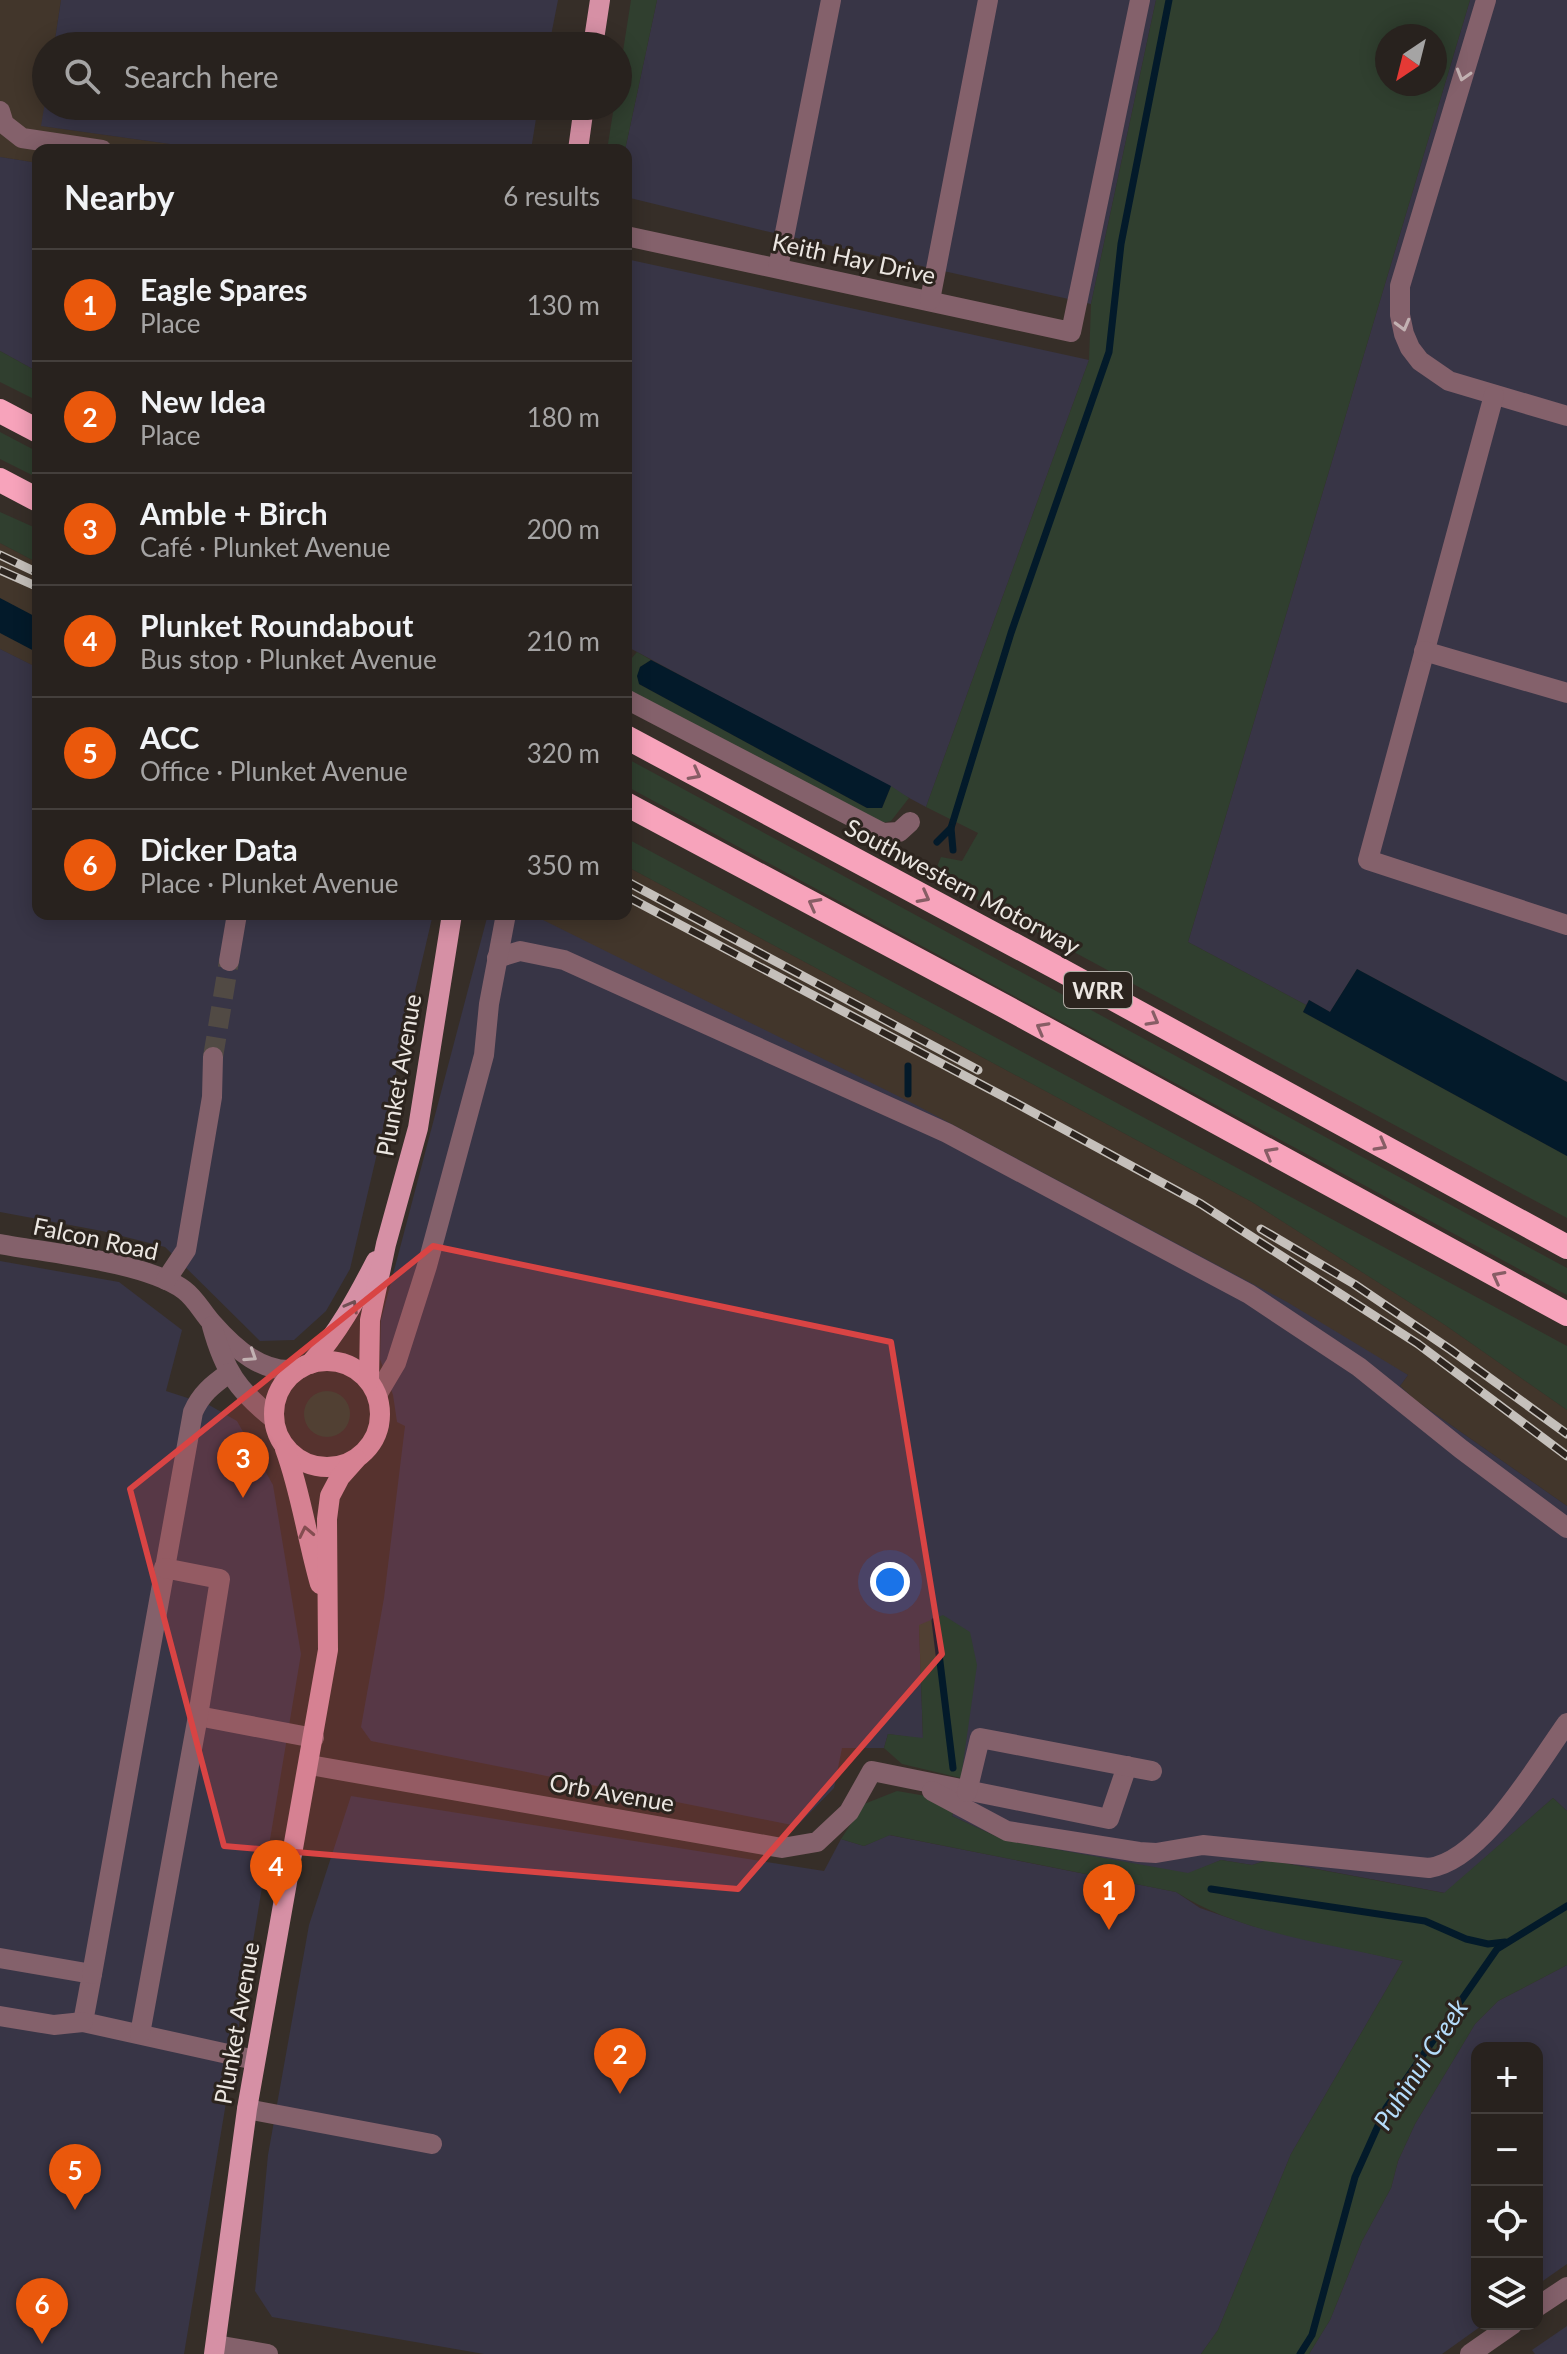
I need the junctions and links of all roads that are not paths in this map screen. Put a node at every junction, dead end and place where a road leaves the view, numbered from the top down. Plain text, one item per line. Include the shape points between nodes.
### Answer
1 (600, 0) edge
2 (831, 0) edge
3 (988, 0) edge
4 (1140, 0) edge
5 (1486, 0) edge
6 (595, 32) edge
7 (0, 111) edge
8 (582, 120) edge
9 (62, 144) edge
10 (579, 144) edge
11 (632, 237) edge
12 (778, 268) junction
13 (930, 300) junction
14 (1494, 395) junction
15 (0, 411) edge
16 (1567, 416) edge
17 (32, 428) edge
18 (0, 482) edge
19 (32, 497) edge
20 (1424, 651) junction
21 (1567, 693) edge
22 (632, 702) edge
23 (632, 740) edge
24 (632, 807) edge
25 (910, 822) dead end
26 (236, 920) edge
27 (451, 920) edge
28 (505, 920) edge
29 (1567, 925) edge
30 (497, 958) junction
31 (229, 961) tunnel mouth
32 (213, 1057) tunnel mouth
33 (0, 1244) edge
34 (386, 1244) junction
35 (1567, 1247) edge
36 (166, 1280) junction
37 (1567, 1314) edge
38 (211, 1322) junction
39 (305, 1366) junction
40 (229, 1373) junction
41 (373, 1388) junction
42 (274, 1419) junction
43 (283, 1444) junction
44 (356, 1459) junction
45 (1567, 1528) edge
46 (164, 1568) junction
47 (327, 1607) junction
48 (198, 1716) junction
49 (1567, 1723) edge
50 (314, 1738) junction
51 (310, 1765) junction
52 (1127, 1766) junction
53 (1152, 1771) dead end
54 (917, 1781) junction
55 (967, 1792) junction
56 (0, 1958) edge
57 (92, 1974) junction
58 (0, 2016) edge
59 (83, 2022) junction
60 (140, 2034) junction
61 (255, 2060) junction
62 (247, 2109) junction
63 (432, 2144) dead end
64 (1567, 2287) edge
65 (1543, 2303) edge
66 (1504, 2330) edge
67 (215, 2349) edge
68 (268, 2354) edge
69 (1470, 2354) edge

1 - 6 main road
2 - 12 street
3 - 13 street
4 - 13 street, Keith Hay Drive via 1071,332
5 -> 14 street via 1398,300 1404,334 1420,361 1449,381
7 - 9 street via 4,124 22,138
8 - 10 main road
11 - 12 street, Keith Hay Drive
12 - 13 street, Keith Hay Drive
14 - 16 street
14 - 20 street
15 - 17 highway
18 - 19 highway
20 - 21 street
20 - 29 street via 1368,860
22 - 25 street via 883,833 899,832
23 -> 35 highway, Southwestern Motorway / WRR
37 -> 24 highway, WRR
26 - 31 street
27 - 34 main road, Plunket Avenue via 418,1128
28 - 30 street
30 - 41 street via 484,1055 427,1266 396,1363
30 - 45 street via 520,951 564,960 947,1133 1249,1294 1359,1367
32 - 36 street via 212,1097 186,1250
33 - 36 street, Falcon Road
39 -> 34 main road, Plunket Avenue via 343,1322
34 - 41 main road, Plunket Avenue via 370,1320
36 - 38 street, Falcon Road via 193,1297
38 -> 39 street, Falcon Road via 253,1359 275,1370
38 - 40 street, Falcon Road
39 - 41 main road via 342,1363
39 - 42 main road via 280,1390
40 - 42 street, Falcon Road
40 - 46 street via 208,1388 193,1412
41 - 44 main road via 381,1413 378,1431
42 - 43 main road
43 - 44 main road via 294,1456 317,1466 341,1466
47 -> 43 main road, Plunket Avenue
44 - 47 main road, Plunket Avenue via 330,1496
46 - 48 street via 220,1579
46 - 57 street
47 - 50 main road, Plunket Avenue via 328,1650
48 - 50 street
48 - 60 street
49 - 54 street via 1475,1845 1454,1860 1429,1868 1203,1845 1139,1852 1007,1831
50 - 51 main road, Plunket Avenue
51 - 54 street, Orb Avenue via 782,1848 817,1842 849,1812 872,1771
51 - 61 main road, Plunket Avenue
52 - 53 street
52 - 55 street via 1109,1819
52 - 55 street via 980,1738
54 - 55 street
56 - 57 street
57 - 59 street
58 - 59 street via 54,2025
59 - 60 street
60 - 61 street
61 - 62 main road, Plunket Avenue
62 - 63 street
62 - 67 main road, Plunket Avenue
64 - 65 street
66 - 69 street
67 - 68 street

